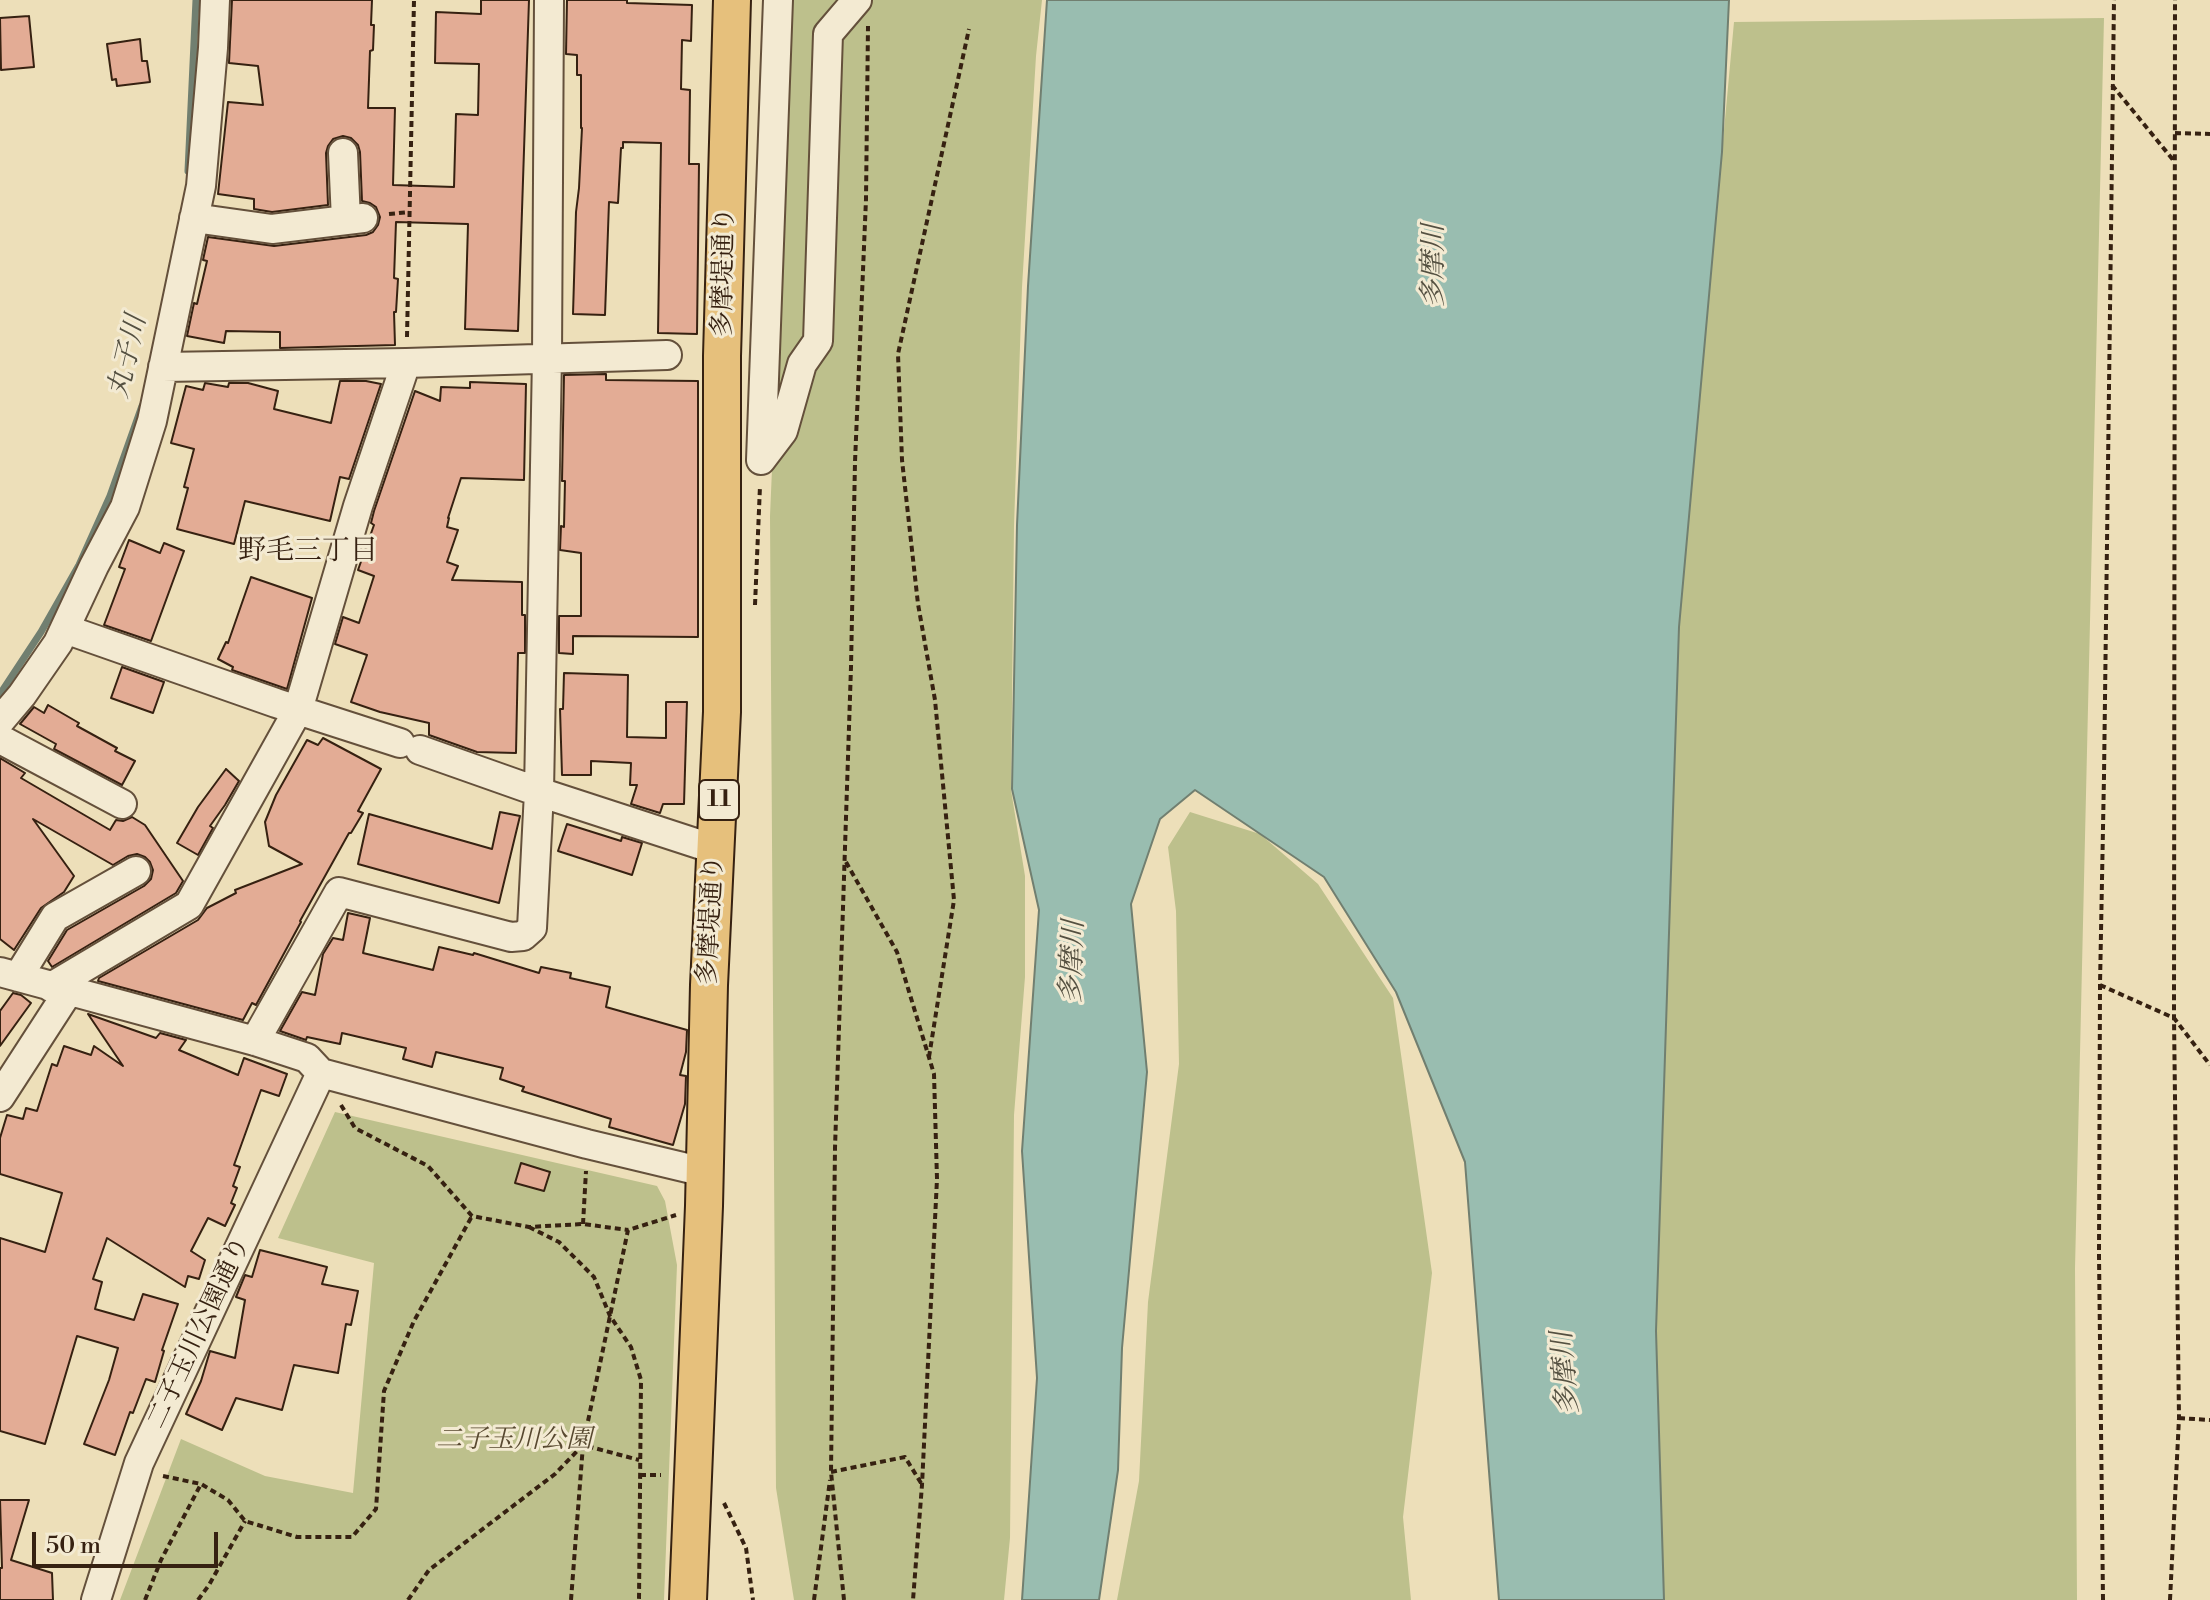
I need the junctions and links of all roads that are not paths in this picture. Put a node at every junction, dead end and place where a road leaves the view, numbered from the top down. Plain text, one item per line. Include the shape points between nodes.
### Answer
1 (215, 0) edge
2 (549, 0) edge
3 (732, 0) edge
4 (778, 0) edge
5 (863, 7) edge
6 (343, 153) dead end
7 (194, 218) junction
8 (667, 355) dead end
9 (547, 357) junction
10 (406, 363) junction
11 (163, 367) junction
12 (65, 629) junction
13 (298, 710) junction
14 (0, 721) edge
15 (0, 739) edge
16 (539, 792) junction
17 (122, 804) dead end
18 (717, 850) junction
19 (136, 871) dead end
20 (9, 974) edge
21 (60, 989) junction
22 (255, 1041) junction
23 (321, 1073) junction
24 (0, 1097) edge
25 (704, 1189) junction
26 (96, 1600) edge
27 (688, 1600) edge

1 - 7 street
2 - 9 street
3 - 18 main road, 多摩堤通り / 11
4 - 5 street via 761,460 783,431 802,364 818,341 828,34
6 - 7 street via 355,219 272,229
7 - 11 street
8 - 9 street
9 - 10 street
9 - 16 street
10 - 11 street
10 - 13 street
11 - 12 street via 125,507
12 - 13 street
12 - 14 street
13 - 16 street
13 - 21 street via 189,905
15 - 17 street
16 - 18 street
16 - 22 street via 532,928 523,936 339,892
18 - 25 main road, 多摩堤通り / 11
19 - 20 street via 55,917
20 - 21 street
21 - 22 street
21 - 24 street
22 - 23 street via 307,1058
23 - 25 street via 587,1144
23 - 26 street, 二子玉川公園通り via 139,1463
25 - 27 main road, 多摩堤通り / 11

